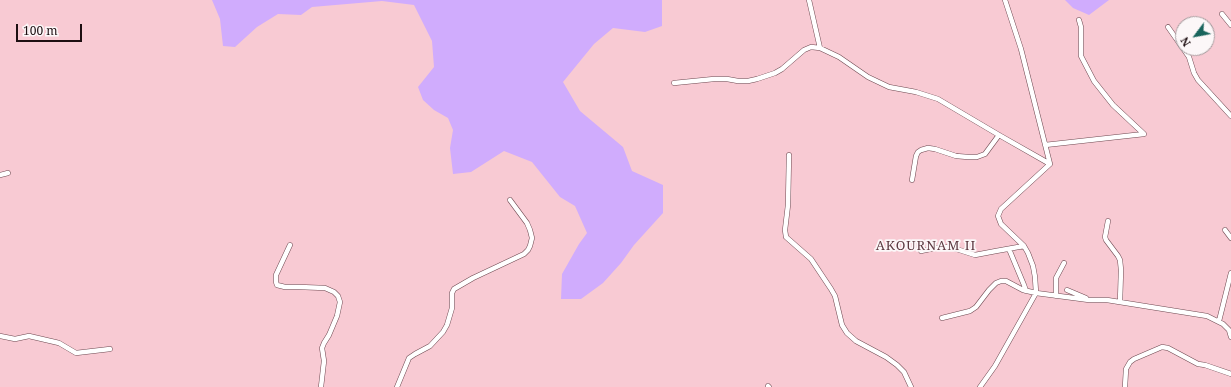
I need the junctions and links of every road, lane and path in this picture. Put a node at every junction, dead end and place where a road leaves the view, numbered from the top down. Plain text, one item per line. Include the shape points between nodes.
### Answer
1 (809, 0) edge
2 (1005, 0) edge
3 (1222, 14) dead end
4 (1079, 20) dead end
5 (1231, 25) edge
6 (1168, 26) dead end
7 (820, 48) junction
8 (674, 83) dead end
9 (1231, 116) edge
10 (999, 135) junction
11 (1045, 145) junction
12 (789, 155) dead end
13 (1050, 164) junction
14 (8, 173) dead end
15 (0, 175) edge
16 (912, 180) dead end
17 (510, 200) dead end
18 (1108, 221) dead end
19 (1225, 230) dead end
20 (1231, 238) edge
21 (290, 244) dead end
22 (1024, 246) junction
23 (1009, 249) junction
24 (921, 251) dead end
25 (1064, 263) dead end
26 (1231, 273) edge
27 (1067, 290) dead end
28 (1026, 291) junction
29 (1036, 293) junction
30 (1056, 296) junction
31 (1089, 300) junction
32 (1120, 302) junction
33 (942, 318) dead end
34 (1219, 321) junction
35 (0, 336) edge
36 (1231, 337) edge
37 (110, 349) dead end
38 (1231, 374) edge
39 (321, 387) edge
40 (397, 387) edge
41 (911, 387) edge
42 (980, 387) edge
43 (1124, 387) edge

1 - 7 street
2 - 11 street via 1023,55
3 - 5 street
4 - 11 street via 1081,56 1094,81 1113,105 1144,134
6 - 9 street via 1189,57 1198,80
7 - 8 street via 811,47 804,50 782,69 757,80 748,82 714,79
7 - 10 street via 889,87 938,99
10 - 13 street
10 - 16 street via 985,154 977,157 956,156 928,148 921,150 916,156
11 - 13 street
12 - 41 street via 786,237 811,259 827,282 835,296 842,325 847,333 897,365 904,372
13 - 22 street via 1001,209 998,216 1001,224
14 - 15 street
17 - 40 street via 530,230 532,238 528,250 454,289 452,308 443,332 430,346 409,358
18 - 32 street via 1105,237 1120,260
19 - 20 street
21 - 39 street via 276,275 277,285 325,288 334,292 340,302 330,335 322,348 324,361
22 - 23 street
22 - 29 street via 1033,266
23 - 24 street via 975,255 950,247
23 - 28 street
25 - 30 street via 1056,278
26 - 34 street
27 - 31 street
28 - 29 street
28 - 33 street via 1001,281 996,283 970,311
29 - 30 street
29 - 42 street
30 - 31 street
31 - 32 street
32 - 34 street via 1207,316
34 - 36 street via 1229,330
35 - 37 street via 15,339 29,336 59,343 76,353
38 - 43 street via 1198,364 1162,347 1130,362 1126,369

